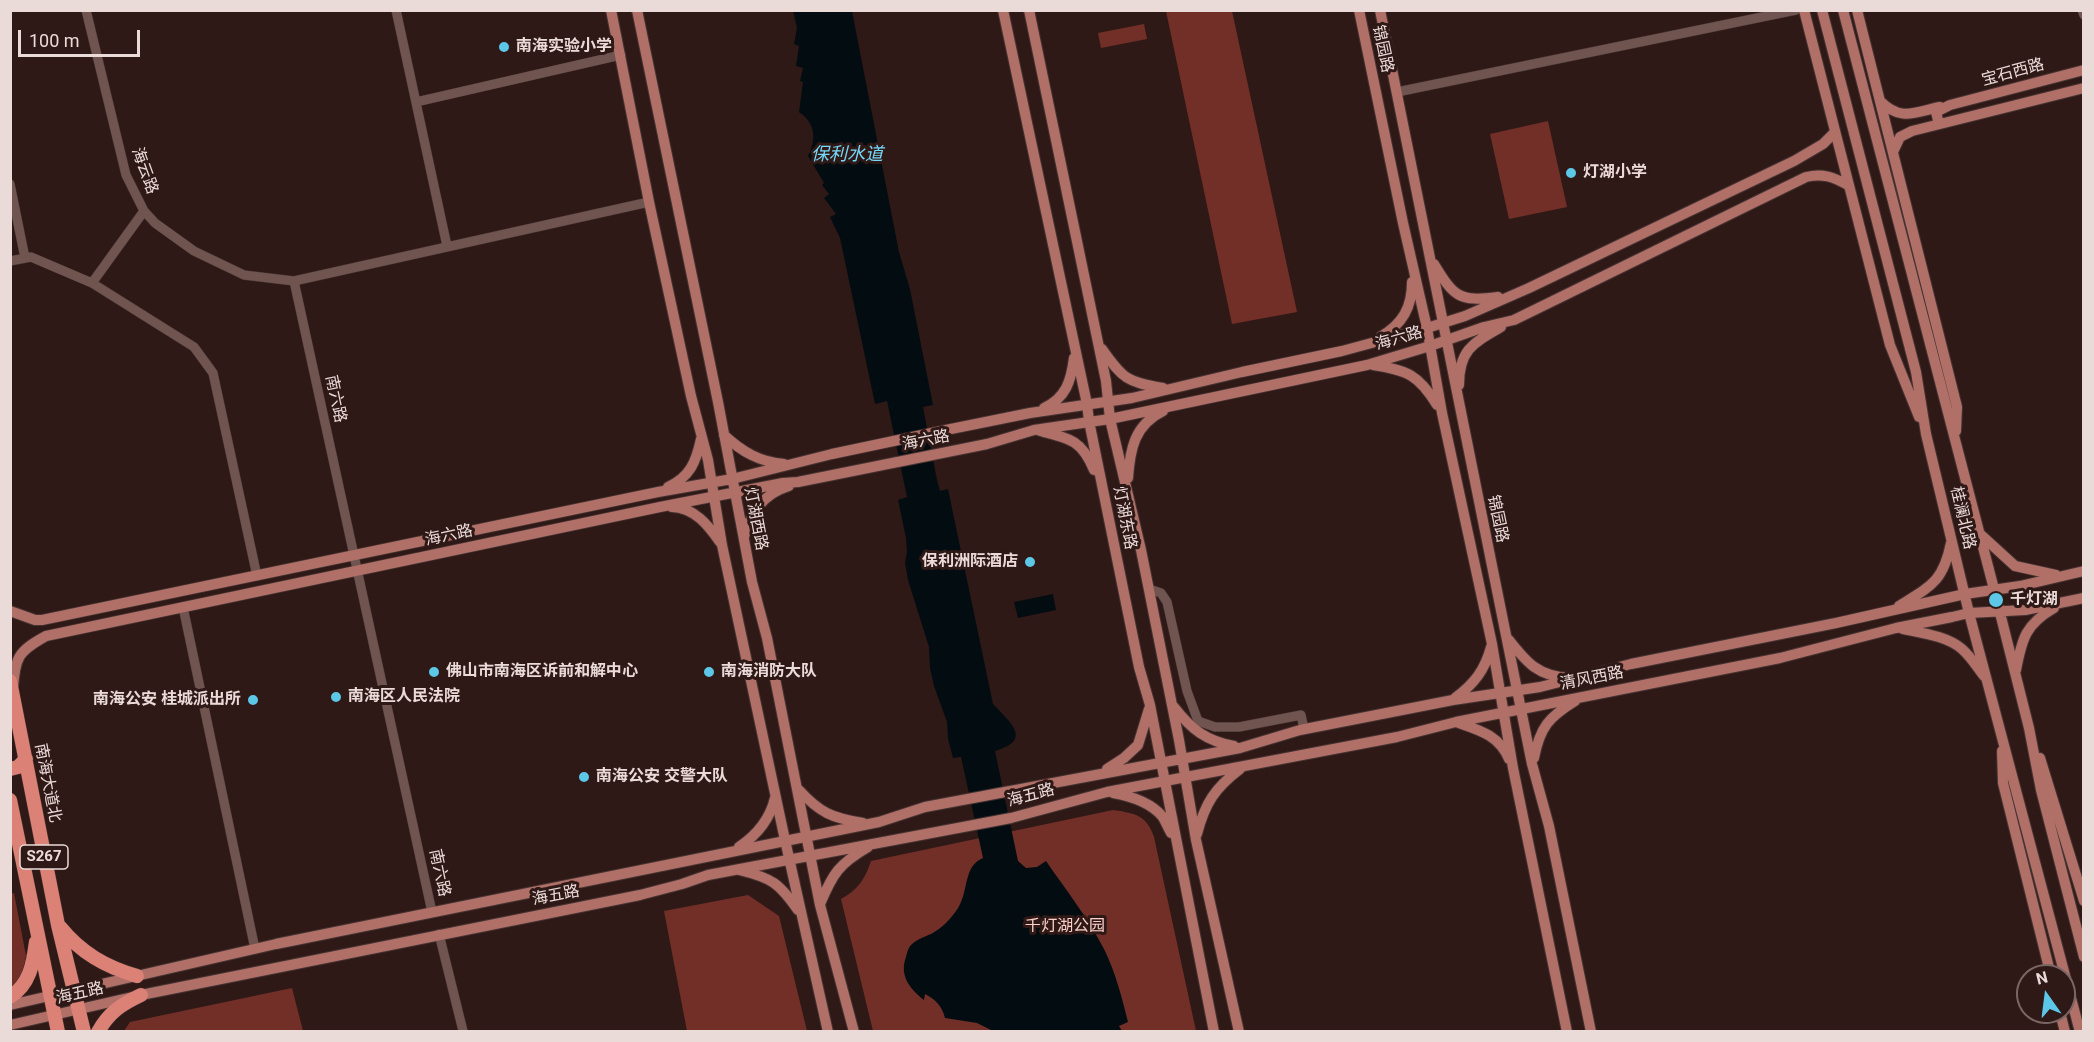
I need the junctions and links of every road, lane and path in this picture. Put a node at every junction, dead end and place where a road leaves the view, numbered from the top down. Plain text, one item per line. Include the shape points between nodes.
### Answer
1 (86, 10) edge
2 (396, 10) edge
3 (611, 10) edge
4 (637, 10) edge
5 (1003, 10) edge
6 (1029, 10) edge
7 (1359, 10) edge
8 (1380, 10) edge
9 (1796, 10) edge
10 (1804, 10) edge
11 (1822, 10) edge
12 (1843, 10) edge
13 (1857, 10) edge
14 (2082, 10) edge
15 (2084, 15) edge
16 (621, 55) junction
17 (2084, 70) edge
18 (2084, 88) edge
19 (1396, 92) junction
20 (1880, 100) junction
21 (416, 102) junction
22 (1950, 105) junction
23 (1939, 124) junction
24 (1835, 132) junction
25 (1893, 152) junction
26 (10, 184) edge
27 (1848, 185) junction
28 (649, 202) junction
29 (144, 211) junction
30 (447, 246) junction
31 (26, 258) junction
32 (1430, 258) junction
33 (10, 261) edge
34 (1412, 264) junction
35 (294, 281) junction
36 (92, 283) junction
37 (1511, 296) junction
38 (1514, 320) junction
39 (1444, 323) junction
40 (1427, 328) junction
41 (1446, 341) junction
42 (1098, 343) junction
43 (1366, 345) junction
44 (1430, 346) junction
45 (1075, 349) junction
46 (1367, 364) junction
47 (1169, 389) junction
48 (1109, 401) junction
49 (1087, 404) junction
50 (1174, 406) junction
51 (1459, 409) junction
52 (1030, 413) junction
53 (1442, 413) junction
54 (1110, 419) junction
55 (1089, 421) junction
56 (1034, 430) junction
57 (1926, 434) junction
58 (724, 435) junction
59 (701, 438) junction
60 (1956, 444) junction
61 (1120, 459) junction
62 (1098, 462) junction
63 (794, 465) junction
64 (732, 479) junction
65 (798, 482) junction
66 (712, 483) junction
67 (1127, 487) junction
68 (658, 492) junction
69 (734, 492) junction
70 (1103, 492) junction
71 (714, 496) junction
72 (660, 507) junction
73 (1980, 534) junction
74 (744, 540) junction
75 (1952, 540) junction
76 (722, 545) junction
77 (354, 556) junction
78 (357, 570) junction
79 (2084, 571) edge
80 (257, 576) junction
81 (2059, 576) junction
82 (1149, 589) junction
83 (1994, 589) junction
84 (1965, 594) junction
85 (2084, 598) edge
86 (2062, 603) junction
87 (183, 607) junction
88 (10, 611) edge
89 (1891, 611) junction
90 (1999, 611) junction
91 (1969, 613) junction
92 (42, 620) junction
93 (1896, 628) junction
94 (46, 636) junction
95 (1507, 638) junction
96 (1492, 644) junction
97 (2015, 673) junction
98 (1575, 679) junction
99 (1987, 679) junction
100 (12, 686) edge
101 (1518, 691) junction
102 (1501, 693) junction
103 (1583, 697) junction
104 (1453, 700) junction
105 (1171, 702) junction
106 (1150, 705) junction
107 (1522, 709) junction
108 (1505, 712) junction
109 (1456, 722) junction
110 (2029, 728) junction
111 (1304, 729) junction
112 (2002, 732) junction
113 (1240, 748) junction
114 (26, 759) junction
115 (1183, 759) junction
116 (1161, 762) junction
117 (1532, 764) junction
118 (1244, 767) junction
119 (10, 768) edge
120 (1513, 768) junction
121 (1102, 773) junction
122 (1186, 778) junction
123 (1164, 781) junction
124 (798, 789) junction
125 (1107, 792) junction
126 (776, 795) junction
127 (10, 800) edge
128 (869, 824) junction
129 (807, 836) junction
130 (785, 840) junction
131 (1196, 840) junction
132 (874, 843) junction
133 (1176, 843) junction
134 (733, 850) junction
135 (811, 855) junction
136 (789, 859) junction
137 (736, 869) junction
138 (2084, 901) edge
139 (820, 904) junction
140 (432, 912) junction
141 (801, 914) junction
142 (58, 925) junction
143 (38, 928) junction
144 (439, 934) junction
145 (255, 950) junction
146 (2084, 957) edge
147 (2048, 964) edge
148 (137, 976) junction
149 (74, 989) junction
150 (141, 995) junction
151 (51, 996) junction
152 (10, 997) edge
153 (10, 1005) edge
154 (79, 1010) junction
155 (55, 1015) junction
156 (10, 1025) edge
157 (463, 1031) edge
158 (58, 1032) edge
159 (84, 1032) edge
160 (98, 1032) edge
161 (828, 1032) edge
162 (854, 1032) edge
163 (1214, 1032) edge
164 (1239, 1032) edge
165 (1567, 1032) edge
166 (1591, 1032) edge
167 (2080, 1032) edge

1 - 29 street, 海云路 via 126,175
2 - 21 street
3 - 16 main road
4 - 58 main road, 灯湖西路
5 - 45 main road, 灯湖东路
6 - 42 main road, 灯湖东路
7 - 34 main road, 锦园路
8 - 19 main road, 锦园路
9 - 19 street
10 - 24 main road
11 - 57 main road, 桂澜北路 via 1916,372
12 - 60 main road, 桂澜北路
13 - 20 main road
14 - 15 street
16 - 21 street
16 - 28 main road
17 - 22 main road, 宝石西路
18 - 23 main road
19 - 32 main road, 锦园路
20 - 22 main road, 宝石西路 via 1889,110 1901,114
20 - 25 main road
21 - 30 street
22 - 23 main road via 1936,112
23 - 25 main road via 1907,133 1896,142
24 - 27 main road
24 - 37 main road, 海六路 via 1794,161
25 - 60 main road via 1957,407
26 - 31 street
27 - 38 main road, 海六路 via 1829,176 1806,177
27 - 57 main road via 1890,345
28 - 30 street
28 - 59 main road
29 - 35 street, 海云路 via 194,251 244,274
29 - 36 street
30 - 35 street
31 - 33 street
31 - 36 street
32 - 37 main road via 1455,294 1479,299
32 - 39 main road, 锦园路
34 - 40 main road, 锦园路
34 - 43 main road via 1412,298 1407,312 1399,324
35 - 77 street, 南六路
36 - 80 street via 194,346 213,373
37 - 39 main road, 海六路
38 - 41 main road, 海六路
38 - 51 main road via 1466,351 1459,371
39 - 40 main road, 海六路
39 - 41 main road, 锦园路
40 - 43 main road, 海六路
40 - 44 main road, 锦园路
41 - 44 main road, 海六路
41 - 51 main road, 锦园路
42 - 47 main road via 1125,378
42 - 48 main road, 灯湖东路
43 - 47 main road, 海六路
44 - 46 main road, 海六路
44 - 53 main road, 锦园路
45 - 49 main road, 灯湖东路
45 - 52 main road via 1070,383 1063,395
46 - 50 main road, 海六路
46 - 53 main road via 1412,374 1429,391
47 - 48 main road, 海六路
48 - 49 main road, 海六路
48 - 54 main road, 灯湖东路
49 - 52 main road, 海六路
49 - 55 main road, 灯湖东路
50 - 54 main road, 海六路
50 - 67 main road via 1152,416 1133,440
51 - 95 main road, 锦园路
52 - 63 main road, 海六路
53 - 96 main road, 锦园路
54 - 55 main road, 海六路
54 - 61 main road, 灯湖东路
55 - 56 main road, 海六路
55 - 62 main road, 灯湖东路
56 - 65 main road, 海六路 via 987,444
56 - 70 main road via 1080,445
57 - 75 main road, 桂澜北路
58 - 63 main road via 754,457
58 - 64 main road, 灯湖西路
59 - 66 main road
59 - 68 main road via 689,472 678,483
60 - 73 main road, 桂澜北路
61 - 62 main road via 1106,454
61 - 67 main road, 灯湖东路
62 - 70 main road, 灯湖东路
63 - 64 main road, 海六路
64 - 66 main road, 海六路
64 - 69 main road, 灯湖西路
65 - 69 main road, 海六路
65 - 74 main road via 759,505
66 - 68 main road, 海六路
66 - 71 main road
67 - 82 main road, 灯湖东路
68 - 77 main road, 海六路
69 - 71 main road, 海六路
69 - 74 main road, 灯湖西路
70 - 106 main road, 灯湖东路
71 - 72 main road, 海六路
71 - 76 main road
72 - 76 main road via 679,507 693,513 706,522
72 - 78 main road, 海六路
73 - 81 main road via 2015,566
73 - 83 main road, 桂澜北路
74 - 124 main road, 灯湖西路
75 - 84 main road, 桂澜北路
75 - 89 main road via 1948,559 1935,582
76 - 126 main road
77 - 78 street, 南六路
77 - 80 main road, 海六路
78 - 87 main road, 海六路
78 - 140 street, 南六路
79 - 81 main road, 清风西路
80 - 92 main road, 海六路
81 - 83 main road, 清风西路
82 - 105 main road, 灯湖东路
82 - 111 street via 1161,593 1167,602 1187,691 1198,721 1215,727 1239,727 1301,716
83 - 84 main road, 清风西路
83 - 90 main road, 桂澜北路
84 - 89 main road, 清风西路
84 - 91 main road, 桂澜北路
85 - 86 main road, 清风西路
86 - 90 main road, 清风西路
86 - 97 main road via 2030,625 2019,649
87 - 94 main road, 海六路
87 - 145 street
88 - 92 main road, 海六路
89 - 98 main road, 清风西路 via 1630,664
90 - 91 main road, 清风西路
90 - 97 main road, 桂澜北路
91 - 93 main road, 清风西路
91 - 99 main road, 桂澜北路
92 - 94 main road via 36,626 37,632
93 - 99 main road via 1953,642
93 - 103 main road, 清风西路 via 1780,658
94 - 100 main road, 海六路 via 23,651 15,662
95 - 98 main road via 1528,664 1543,672
95 - 101 main road, 锦园路
96 - 102 main road, 锦园路
96 - 104 main road via 1481,674
97 - 110 main road, 桂澜北路
98 - 101 main road, 清风西路
99 - 112 main road, 桂澜北路
100 - 114 highway, 南海大道北 / S267
101 - 102 main road, 清风西路
101 - 107 main road, 锦园路
102 - 104 main road, 清风西路
102 - 108 main road, 锦园路
103 - 107 main road, 清风西路
103 - 117 main road via 1547,721
104 - 111 main road, 清风西路
105 - 113 main road via 1187,724 1204,738
105 - 115 main road, 灯湖东路
106 - 116 main road, 灯湖东路
106 - 121 main road via 1138,745
107 - 108 main road, 清风西路
107 - 117 main road, 锦园路
108 - 109 main road, 清风西路
108 - 120 main road, 锦园路
109 - 118 main road, 清风西路
109 - 120 main road via 1490,734 1500,743
110 - 138 main road
110 - 146 main road, 桂澜北路
111 - 113 main road, 清风西路
112 - 147 main road via 2003,783
112 - 167 main road, 桂澜北路
113 - 115 main road, 清风西路
114 - 119 highway via 18,768
114 - 142 highway, 南海大道北 / S267
115 - 116 main road, 清风西路
115 - 122 main road, 灯湖东路
116 - 121 main road, 清风西路
116 - 123 main road, 灯湖东路
117 - 166 main road, 锦园路 via 1549,826
118 - 122 main road, 清风西路
118 - 131 main road via 1222,783 1211,798 1202,813
120 - 165 main road
121 - 128 main road, 清风西路 via 925,807
122 - 123 main road, 清风西路
122 - 131 main road, 灯湖东路
123 - 125 main road, 清风西路
123 - 133 main road, 灯湖东路
124 - 128 main road via 825,814
124 - 129 main road, 灯湖西路
125 - 132 main road, 海五路 via 1011,818
125 - 133 main road via 1150,806 1162,816
126 - 130 main road
126 - 134 main road via 763,826
127 - 143 highway, S267
128 - 129 main road, 清风西路
129 - 130 main road, 清风西路
129 - 135 main road, 灯湖西路
130 - 134 main road, 清风西路
130 - 136 main road
131 - 164 main road, 灯湖东路
132 - 135 main road, 海五路
132 - 139 main road via 837,870
133 - 163 main road, 灯湖东路
134 - 140 main road, 清风西路
135 - 136 main road, 海五路
135 - 139 main road, 灯湖西路
136 - 137 main road, 海五路
136 - 141 main road
137 - 141 main road via 758,875 783,889
137 - 144 main road, 海五路 via 640,895
139 - 162 main road, 灯湖西路
140 - 145 main road, 清风西路
141 - 161 main road
142 - 148 highway via 86,953 115,970
142 - 149 highway, 南海大道北 / S267
143 - 151 highway, S267
143 - 152 highway via 33,968
144 - 150 main road, 海五路
144 - 157 street
145 - 148 main road, 清风西路
148 - 149 main road, 清风西路
149 - 151 main road, 清风西路
149 - 154 highway, 南海大道北 / S267
150 - 154 main road, 海五路
150 - 160 highway via 119,1005
151 - 153 main road, 清风西路
151 - 155 highway, S267
154 - 155 main road, 海五路
154 - 159 highway, 南海大道北 / S267
155 - 156 main road, 海五路
155 - 158 highway

